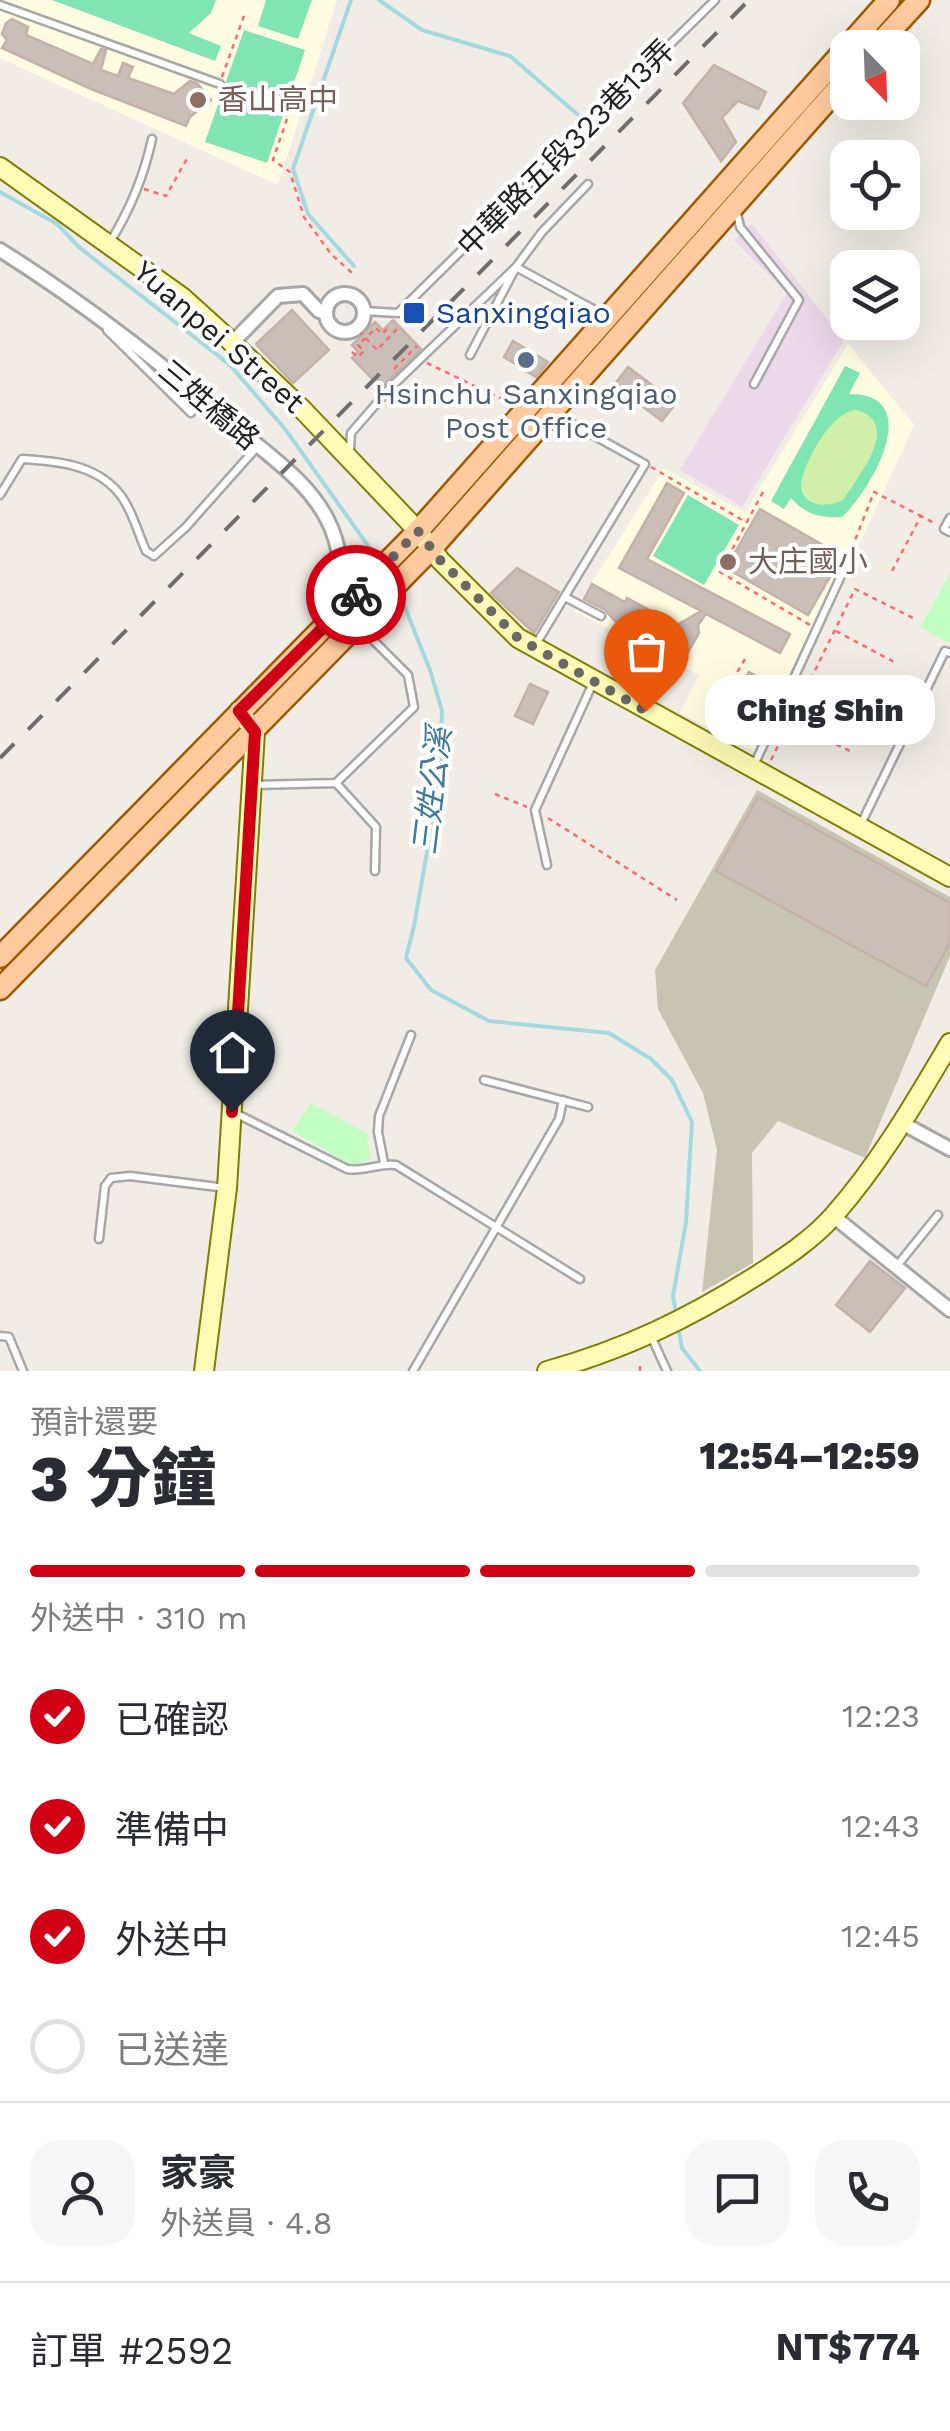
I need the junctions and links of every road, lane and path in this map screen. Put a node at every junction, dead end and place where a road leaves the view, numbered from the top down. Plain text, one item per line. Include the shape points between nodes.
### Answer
1 (715, 0) edge
2 (889, 0) edge
3 (919, 0) edge
4 (0, 4) edge
5 (245, 13) dead end
6 (892, 30) edge
7 (220, 84) junction
8 (830, 94) edge
9 (152, 139) dead end
10 (188, 157) dead end
11 (0, 166) edge
12 (745, 176) junction
13 (588, 184) dead end
14 (138, 187) junction
15 (735, 204) junction
16 (109, 244) junction
17 (0, 250) edge
18 (516, 267) junction
19 (348, 275) dead end
20 (93, 311) junction
21 (326, 312) junction
22 (364, 312) junction
23 (608, 317) junction
24 (400, 327) dead end
25 (389, 328) dead end
26 (359, 331) dead end
27 (365, 338) junction
28 (233, 342) junction
29 (417, 346) dead end
30 (352, 352) dead end
31 (470, 355) dead end
32 (419, 360) junction
33 (396, 370) dead end
34 (754, 384) dead end
35 (525, 410) junction
36 (551, 412) junction
37 (192, 414) dead end
38 (258, 446) junction
39 (350, 462) junction
40 (646, 464) junction
41 (763, 492) dead end
42 (0, 495) edge
43 (921, 516) junction
44 (950, 518) edge
45 (746, 522) junction
46 (418, 531) junction
47 (947, 531) edge
48 (432, 548) junction
49 (846, 565) joint
50 (892, 571) dead end
51 (565, 597) junction
52 (601, 616) dead end
53 (349, 617) junction
54 (917, 620) dead end
55 (815, 628) junction
56 (835, 631) junction
57 (534, 648) junction
58 (950, 654) edge
59 (676, 658) dead end
60 (745, 658) dead end
61 (896, 662) dead end
62 (812, 677) junction
63 (594, 682) junction
64 (872, 709) dead end
65 (239, 711) junction
66 (646, 711) junction
67 (790, 722) junction
68 (255, 732) junction
69 (768, 734) junction
70 (850, 751) dead end
71 (758, 772) junction
72 (336, 783) junction
73 (252, 785) junction
74 (494, 794) dead end
75 (535, 810) junction
76 (859, 828) junction
77 (547, 866) dead end
78 (375, 871) dead end
79 (950, 878) edge
80 (677, 900) dead end
81 (0, 956) edge
82 (0, 990) edge
83 (410, 1035) dead end
84 (950, 1043) edge
85 (484, 1080) dead end
86 (562, 1100) junction
87 (588, 1106) dead end
88 (232, 1112) junction
89 (902, 1123) junction
90 (950, 1149) edge
91 (384, 1164) junction
92 (227, 1188) junction
93 (832, 1216) junction
94 (938, 1216) dead end
95 (495, 1224) junction
96 (99, 1240) dead end
97 (896, 1268) junction
98 (580, 1279) dead end
99 (950, 1310) edge
100 (651, 1335) junction
101 (0, 1336) edge
102 (640, 1364) dead end
103 (23, 1371) edge
104 (204, 1371) edge
105 (412, 1371) edge
106 (547, 1371) edge
107 (640, 1371) edge
108 (667, 1371) edge

1 - 22 lane, 中華路五段323巷13弄 via 398,314
2 - 12 main road
3 - 6 main road
4 - 7 lane
5 - 7 path
7 - 19 path via 292,104 272,160 290,172 304,217
8 - 12 main road
9 - 14 lane
10 - 14 path via 166,196
11 - 16 street, Yuanpei Street
12 - 15 main road
12 - 23 main road
13 - 18 lane
14 - 16 lane
15 - 34 lane via 740,227 800,300
15 - 36 main road
16 - 28 street, Yuanpei Street
17 - 20 street, 三姓橋路
18 - 23 lane
18 - 31 lane
18 - 32 lane
20 - 37 lane
20 - 38 street, 三姓橋路
21 - 22 street via 342,294 359,300
21 - 22 street via 334,328 345,332 361,323
21 - 28 street via 303,294 278,296
23 - 35 main road
24 - 27 path via 377,350
25 - 27 path
26 - 27 path
27 - 30 path via 358,346 364,351 358,357
28 - 39 street, Yuanpei Street
29 - 33 path
32 - 35 path
32 - 39 lane via 351,434
35 - 46 main road
36 - 40 lane
36 - 48 main road
38 - 42 lane via 154,556 119,493 92,472 22,459
38 - 53 street, 三姓橋路 via 307,487 329,521
39 - 46 street, Yuanpei Street
40 - 45 path
40 - 51 lane
41 - 45 path
43 - 47 path
43 - 49 path via 874,492
43 - 50 path
44 - 47 lane
45 - 55 path via 720,572
46 - 48 street, Yuanpei Street
46 - 53 main road
48 - 53 main road
48 - 57 street, Yuanpei Street
49 - 55 lane
51 - 52 lane
51 - 57 lane
53 - 65 main road
53 - 68 main road
53 - 72 lane via 408,674 414,707
54 - 56 path via 855,589
55 - 69 lane
56 - 61 path
56 - 62 path
57 - 63 street, Yuanpei Street
58 - 76 lane via 945,651
59 - 66 path
60 - 69 path via 726,704 732,719
62 - 64 path
62 - 67 path
63 - 66 street, Yuanpei Street
63 - 75 lane
65 - 68 street
65 - 81 main road
66 - 71 street, Yuanpei Street
67 - 70 path
67 - 71 path
68 - 73 street
68 - 82 main road
69 - 71 lane
71 - 76 street, Yuanpei Street
72 - 73 lane
72 - 78 lane via 376,827
73 - 88 street
74 - 75 path
75 - 77 lane
75 - 80 path
76 - 79 street, Yuanpei Street
83 - 91 lane via 380,1116
84 - 89 street
85 - 86 lane
86 - 87 lane
86 - 95 lane via 559,1119
88 - 91 lane via 347,1169
88 - 92 street
89 - 90 street
89 - 93 street
91 - 95 lane
92 - 96 lane via 111,1178
92 - 104 street
93 - 97 street
93 - 100 street via 793,1252
94 - 97 lane
95 - 98 lane
95 - 105 lane
97 - 99 street
100 - 106 street
100 - 108 lane
101 - 103 lane via 8,1337
102 - 107 path

